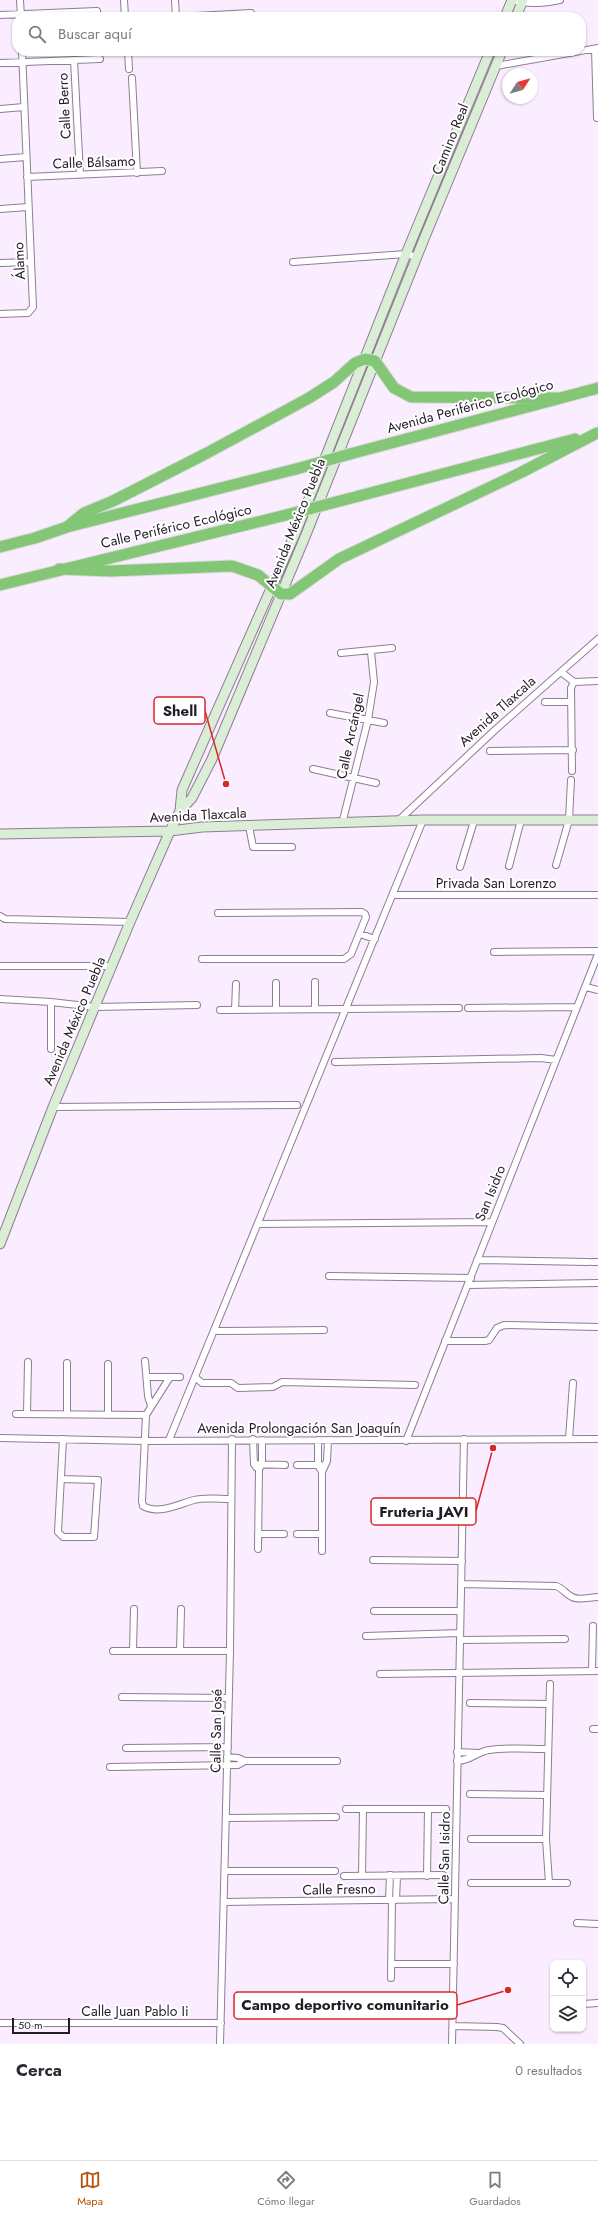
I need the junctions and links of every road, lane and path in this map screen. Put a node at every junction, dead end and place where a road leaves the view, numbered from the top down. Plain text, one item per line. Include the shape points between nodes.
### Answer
1 (20, 0) edge
2 (124, 0) edge
3 (175, 0) edge
4 (560, 0) edge
5 (518, 1) edge
6 (97, 11) dead end
7 (21, 12) edge
8 (82, 12) edge
9 (125, 12) edge
10 (176, 12) edge
11 (509, 12) edge
12 (517, 12) edge
13 (0, 15) edge
14 (12, 16) edge
15 (596, 49) edge
16 (586, 51) edge
17 (22, 56) edge
18 (128, 56) edge
19 (488, 56) edge
20 (500, 56) edge
21 (555, 56) edge
22 (100, 59) dead end
23 (74, 60) junction
24 (23, 62) junction
25 (0, 63) edge
26 (496, 66) junction
27 (129, 69) dead end
28 (132, 78) dead end
29 (24, 107) junction
30 (0, 109) edge
31 (597, 118) dead end
32 (26, 158) junction
33 (0, 159) edge
34 (162, 171) dead end
35 (136, 172) junction
36 (80, 175) junction
37 (27, 177) junction
38 (28, 207) junction
39 (0, 208) edge
40 (414, 235) joint
41 (424, 239) joint
42 (406, 254) junction
43 (417, 257) junction
44 (31, 262) junction
45 (293, 262) dead end
46 (0, 263) edge
47 (0, 314) edge
48 (370, 360) junction
49 (598, 388) edge
50 (558, 398) junction
51 (597, 433) edge
52 (350, 454) joint
53 (67, 527) junction
54 (0, 547) edge
55 (59, 569) junction
56 (0, 585) edge
57 (271, 587) junction
58 (281, 594) junction
59 (598, 639) edge
60 (392, 648) dead end
61 (371, 652) junction
62 (341, 653) dead end
63 (561, 672) junction
64 (598, 680) edge
65 (574, 682) junction
66 (545, 702) dead end
67 (571, 702) junction
68 (330, 713) dead end
69 (368, 720) junction
70 (384, 723) dead end
71 (573, 750) junction
72 (490, 751) dead end
73 (313, 769) dead end
74 (572, 771) dead end
75 (353, 779) junction
76 (571, 780) dead end
77 (376, 783) dead end
78 (180, 811) junction
79 (423, 820) junction
80 (521, 820) junction
81 (569, 820) junction
82 (598, 820) edge
83 (398, 821) junction
84 (474, 821) junction
85 (342, 824) junction
86 (250, 826) junction
87 (170, 831) junction
88 (0, 834) edge
89 (292, 847) dead end
90 (556, 865) dead end
91 (509, 866) dead end
92 (460, 867) dead end
93 (393, 895) junction
94 (598, 895) edge
95 (218, 913) dead end
96 (2, 919) edge
97 (130, 922) junction
98 (360, 934) junction
99 (375, 939) junction
100 (598, 951) edge
101 (494, 952) dead end
102 (598, 954) edge
103 (202, 959) dead end
104 (0, 966) edge
105 (112, 966) junction
106 (315, 982) dead end
107 (276, 983) dead end
108 (236, 984) dead end
109 (586, 987) junction
110 (598, 990) edge
111 (0, 999) edge
112 (52, 1002) junction
113 (197, 1005) dead end
114 (95, 1007) junction
115 (577, 1007) junction
116 (347, 1008) junction
117 (459, 1008) dead end
118 (468, 1008) dead end
119 (276, 1009) junction
120 (315, 1009) junction
121 (220, 1010) dead end
122 (235, 1010) junction
123 (51, 1049) dead end
124 (556, 1060) junction
125 (335, 1062) dead end
126 (297, 1105) dead end
127 (53, 1107) junction
128 (4, 1221) edge
129 (492, 1222) junction
130 (258, 1224) junction
131 (0, 1244) edge
132 (477, 1260) junction
133 (593, 1262) edge
134 (329, 1276) dead end
135 (471, 1278) junction
136 (598, 1283) edge
137 (468, 1285) junction
138 (598, 1327) edge
139 (215, 1329) junction
140 (324, 1330) dead end
141 (446, 1341) junction
142 (145, 1361) dead end
143 (28, 1362) dead end
144 (67, 1363) dead end
145 (108, 1364) dead end
146 (147, 1377) junction
147 (170, 1377) junction
148 (180, 1377) dead end
149 (195, 1377) junction
150 (573, 1383) dead end
151 (415, 1385) dead end
152 (151, 1406) junction
153 (16, 1414) dead end
154 (26, 1414) junction
155 (67, 1414) junction
156 (108, 1415) junction
157 (146, 1415) junction
158 (0, 1438) edge
159 (63, 1439) junction
160 (232, 1439) junction
161 (253, 1439) junction
162 (464, 1439) junction
163 (568, 1439) junction
164 (598, 1439) edge
165 (170, 1440) junction
166 (262, 1440) junction
167 (318, 1440) junction
168 (328, 1440) junction
169 (144, 1441) junction
170 (406, 1441) junction
171 (286, 1465) dead end
172 (296, 1465) dead end
173 (318, 1465) junction
174 (326, 1465) junction
175 (260, 1467) junction
176 (322, 1472) junction
177 (61, 1479) junction
178 (231, 1499) junction
179 (258, 1534) junction
180 (284, 1534) dead end
181 (297, 1534) dead end
182 (322, 1534) junction
183 (258, 1549) dead end
184 (322, 1551) dead end
185 (373, 1560) dead end
186 (462, 1561) junction
187 (461, 1584) junction
188 (598, 1597) edge
189 (134, 1609) dead end
190 (181, 1609) dead end
191 (374, 1611) dead end
192 (460, 1611) junction
193 (593, 1626) dead end
194 (366, 1636) dead end
195 (460, 1636) junction
196 (565, 1639) dead end
197 (113, 1651) dead end
198 (132, 1651) junction
199 (180, 1651) junction
200 (230, 1651) junction
201 (595, 1671) edge
202 (458, 1672) junction
203 (380, 1674) dead end
204 (550, 1684) dead end
205 (122, 1697) dead end
206 (229, 1698) junction
207 (470, 1703) dead end
208 (549, 1704) junction
209 (228, 1747) junction
210 (126, 1748) dead end
211 (548, 1749) junction
212 (457, 1752) junction
213 (478, 1753) junction
214 (227, 1757) junction
215 (245, 1761) junction
216 (337, 1761) dead end
217 (457, 1761) junction
218 (227, 1765) junction
219 (110, 1767) dead end
220 (470, 1794) dead end
221 (547, 1795) junction
222 (346, 1809) dead end
223 (363, 1809) junction
224 (428, 1809) junction
225 (446, 1809) dead end
226 (336, 1817) dead end
227 (226, 1818) junction
228 (471, 1838) dead end
229 (546, 1839) junction
230 (225, 1871) junction
231 (335, 1871) dead end
232 (443, 1875) dead end
233 (344, 1876) dead end
234 (362, 1876) junction
235 (390, 1876) junction
236 (397, 1876) junction
237 (426, 1876) junction
238 (471, 1883) dead end
239 (549, 1883) junction
240 (567, 1883) dead end
241 (392, 1900) junction
242 (455, 1900) junction
243 (224, 1902) junction
244 (577, 1923) dead end
245 (598, 1924) edge
246 (391, 1964) junction
247 (454, 1964) junction
248 (391, 1978) dead end
249 (598, 2003) edge
250 (586, 2004) edge
251 (0, 2023) edge
252 (221, 2023) junction
253 (453, 2026) junction
254 (220, 2044) edge
255 (452, 2044) edge
256 (520, 2044) edge

1 - 7 street
2 - 9 street
3 - 10 street
4 - 5 street via 542,4
5 - 11 main road
5 - 12 main road
6 - 8 street
13 - 14 street
15 - 16 street
15 - 31 street
17 - 24 street, Álamo
18 - 27 street
19 - 40 main road, Camino Real
20 - 26 main road, Camino Real
21 - 26 street
22 - 23 street
23 - 24 street
23 - 36 street, Calle Berro
24 - 25 street
24 - 29 street, Álamo
26 - 41 main road, Camino Real
28 - 35 street
29 - 30 street
29 - 32 street, Álamo
32 - 33 street
32 - 37 street, Álamo
34 - 35 street, Calle Bálsamo
35 - 36 street, Calle Bálsamo
36 - 37 street, Calle Bálsamo
37 - 38 street, Álamo
38 - 39 street
38 - 44 street, Álamo
40 - 42 main road, Avenida México Puebla
41 - 43 main road, Avenida México Puebla
42 - 43 street
42 - 45 street
42 - 48 main road, Avenida México Puebla
43 - 48 main road, Avenida México Puebla
44 - 46 street
44 - 47 street, Álamo via 32,311 28,314
48 - 50 highway via 394,388 411,397
48 - 53 highway via 355,362 334,382 309,398 207,453 84,513
48 - 57 main road, Avenida México Puebla
48 - 58 main road, Avenida México Puebla
49 - 50 highway, Avenida Periférico Ecológico
50 - 52 highway, Avenida Periférico Ecológico
51 - 55 highway, Calle Periférico Ecológico, bridge via 286,515
51 - 58 highway via 520,473 339,559 290,594
52 - 53 highway, Calle Periférico Ecológico, bridge
53 - 54 highway, Calle Periférico Ecológico
55 - 56 highway, Calle Periférico Ecológico
55 - 57 highway via 112,571 232,566 245,568 258,575
57 - 58 highway
57 - 78 main road, Avenida México Puebla via 182,790
58 - 78 main road, Avenida México Puebla via 212,759 192,798
59 - 63 street, Avenida Tlaxcala
60 - 61 street
61 - 62 street
61 - 69 street, Calle Arcángel via 374,674
63 - 65 street
63 - 83 street, Avenida Tlaxcala
64 - 65 street
65 - 67 street via 571,688
66 - 67 street
67 - 71 street
68 - 69 street
69 - 70 street
69 - 75 street, Calle Arcángel
71 - 72 street
71 - 74 street
73 - 75 street
75 - 77 street
75 - 85 street, Calle Arcángel
76 - 81 street
78 - 87 main road, Avenida México Puebla
79 - 83 main road, Avenida Tlaxcala
79 - 84 main road, Avenida Tlaxcala
79 - 93 street
80 - 81 main road, Avenida Tlaxcala
80 - 84 main road, Avenida Tlaxcala
80 - 91 street
81 - 82 main road, Avenida Tlaxcala
81 - 90 street
83 - 85 main road, Avenida Tlaxcala
84 - 92 street
85 - 86 main road, Avenida Tlaxcala
86 - 87 main road, Avenida Tlaxcala via 202,826
86 - 89 street via 253,846
87 - 88 main road, Avenida Tlaxcala
87 - 97 main road, Avenida México Puebla
93 - 94 street, Privada San Lorenzo
93 - 99 street
95 - 98 street via 362,912 366,917
96 - 97 street
97 - 105 main road, Avenida México Puebla
98 - 99 street
98 - 103 street via 351,954 344,959
99 - 116 street
100 - 101 street
102 - 109 street, San Isidro
104 - 105 street
105 - 114 main road, Avenida México Puebla
106 - 120 street
107 - 119 street
108 - 122 street
109 - 110 street
109 - 115 street, San Isidro
111 - 112 street
112 - 114 street
112 - 123 street
113 - 114 street
114 - 127 main road, Avenida México Puebla
115 - 118 street
115 - 124 street, San Isidro
116 - 117 street
116 - 120 street
116 - 130 street
119 - 120 street
119 - 122 street
121 - 122 street
124 - 125 street via 541,1058
124 - 129 street, San Isidro
126 - 127 street
127 - 128 main road, Avenida México Puebla
128 - 131 main road, Avenida México Puebla
129 - 130 street
129 - 132 street, San Isidro
130 - 139 street
132 - 133 street
132 - 135 street, San Isidro
134 - 135 street
135 - 137 street, San Isidro
136 - 137 street
137 - 141 street, San Isidro
138 - 141 street via 504,1325 497,1328 489,1340
139 - 140 street
139 - 149 street
141 - 170 street, San Isidro
142 - 146 street
143 - 154 street
144 - 155 street
145 - 156 street
146 - 147 street
146 - 152 street
147 - 148 street
147 - 152 street
149 - 151 street via 202,1382 231,1383 238,1388 273,1387 282,1382
149 - 165 street
150 - 163 street
152 - 157 street
153 - 154 street
154 - 155 street
155 - 156 street
156 - 157 street
157 - 169 street
158 - 159 street, Avenida Prolongación San Joaquín
159 - 169 street, Avenida Prolongación San Joaquín
159 - 177 street
160 - 161 street, Avenida Prolongación San Joaquín
160 - 165 street, Avenida Prolongación San Joaquín
160 - 178 street, Calle San José
161 - 166 street, Avenida Prolongación San Joaquín
161 - 175 street via 254,1464
162 - 163 street, Avenida Prolongación San Joaquín
162 - 170 street, Avenida Prolongación San Joaquín
162 - 186 street, Calle San Isidro
163 - 164 street, Avenida Prolongación San Joaquín
165 - 169 street, Avenida Prolongación San Joaquín
166 - 167 street, Avenida Prolongación San Joaquín
166 - 175 street
167 - 168 street, Avenida Prolongación San Joaquín
167 - 173 street
168 - 170 street, Avenida Prolongación San Joaquín
168 - 174 street
169 - 178 street via 143,1506 175,1508 195,1500
171 - 175 street
172 - 173 street
173 - 174 street
173 - 176 street
174 - 176 street
175 - 179 street
176 - 182 street
177 - 177 street via 98,1480 94,1537 60,1535
178 - 200 street, Calle San José
179 - 180 street
179 - 183 street
181 - 182 street
182 - 184 street
185 - 186 street
186 - 187 street, Calle San Isidro
187 - 188 street via 556,1586 579,1599
187 - 192 street, Calle San Isidro
189 - 198 street
190 - 199 street
191 - 192 street
192 - 195 street, Calle San Isidro
193 - 201 street
194 - 195 street
195 - 196 street
195 - 202 street, Calle San Isidro
197 - 198 street
198 - 199 street
199 - 200 street
200 - 206 street, Calle San José
201 - 202 street
202 - 203 street
202 - 212 street, Calle San Isidro
204 - 208 street
205 - 206 street
206 - 209 street, Calle San José
207 - 208 street
208 - 211 street
209 - 210 street
209 - 214 street, Calle San José
211 - 213 street via 488,1750
211 - 221 street
212 - 213 street
212 - 217 street, Calle San Isidro
213 - 217 street via 467,1761
214 - 215 street
214 - 218 street, Calle San José
215 - 216 street
215 - 218 street via 238,1765
217 - 242 street, Calle San Isidro
218 - 219 street
218 - 227 street, Calle San José
220 - 221 street
221 - 229 street
222 - 223 street
223 - 224 street
223 - 234 street
224 - 225 street
224 - 237 street
226 - 227 street
227 - 230 street, Calle San José
228 - 229 street
229 - 239 street
230 - 231 street
230 - 243 street, Calle San José
232 - 237 street
233 - 234 street
234 - 235 street
235 - 236 street
235 - 241 street
236 - 237 street
236 - 241 street
238 - 239 street
239 - 240 street
241 - 242 street, Calle Fresno
241 - 243 street, Calle Fresno
241 - 246 street
242 - 247 street, Calle San Isidro
243 - 252 street, Calle San José
244 - 245 street
246 - 247 street
246 - 248 street
247 - 253 street, Calle San Isidro
249 - 250 street
251 - 252 street, Calle Juan Pablo Ii
252 - 254 street, Calle San José
253 - 255 street, Calle San Isidro
253 - 256 street via 503,2028

